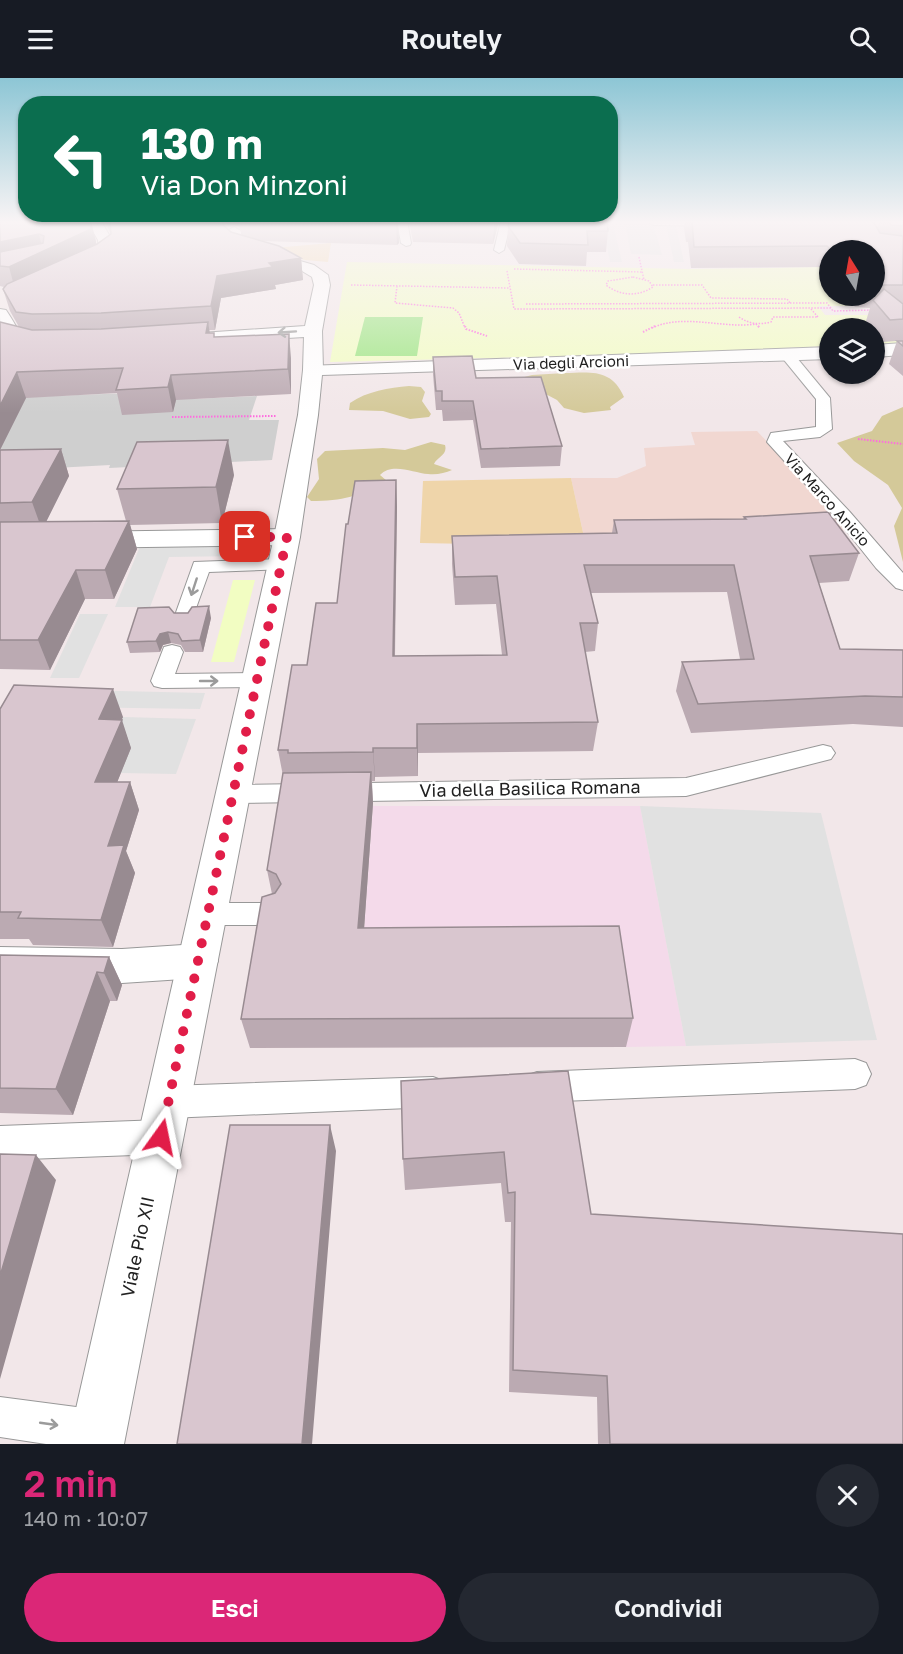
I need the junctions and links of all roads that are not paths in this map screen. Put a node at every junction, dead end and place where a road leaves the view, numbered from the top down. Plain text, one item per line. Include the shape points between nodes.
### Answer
1 (322, 285) edge
2 (2, 307) edge
3 (260, 334) junction
4 (313, 339) junction
5 (203, 345) junction
6 (172, 348) junction
7 (272, 350) junction
8 (903, 350) edge
9 (885, 351) edge
10 (819, 354) edge
11 (787, 355) junction
12 (12, 359) edge
13 (435, 366) junction
14 (313, 370) junction
15 (308, 415) junction
16 (0, 541) edge
17 (284, 551) junction
18 (903, 584) edge
19 (184, 618) edge
20 (172, 652) dead end
21 (257, 680) junction
22 (823, 753) dead end
23 (233, 794) junction
24 (208, 914) junction
25 (271, 914) edge
26 (198, 961) junction
27 (0, 964) edge
28 (855, 1074) dead end
29 (502, 1089) edge
30 (467, 1090) edge
31 (165, 1119) junction
32 (0, 1143) edge
33 (0, 1417) edge
34 (98, 1437) edge

1 - 4 street, Viale Pio XII
2 - 12 street via 8,332 16,341 55,353
4 -> 3 street
3 - 5 street
3 - 6 street
4 - 7 street
4 - 14 street, Viale Pio XII
5 - 6 street
5 - 7 street
6 - 7 street
8 - 9 street
10 - 11 street, Via degli Arcioni
11 - 13 street, Via degli Arcioni
11 - 18 lane, Via Marco Anicio via 822,398 824,429 783,434 775,442
13 - 14 street, Via degli Arcioni
13 - 15 street, Viale Pio XII via 384,372 346,382 323,394
14 - 15 street, Viale Pio XII
15 - 17 street, Viale Pio XII
16 - 17 street
17 -> 19 lane via 201,567
17 - 21 street, Viale Pio XII
20 -> 21 lane via 162,681
21 - 23 street, Viale Pio XII
22 - 23 lane, Via della Basilica Romana via 686,787
23 - 24 street, Viale Pio XII
24 - 25 lane
24 - 26 street, Viale Pio XII
26 - 27 street via 122,966
26 - 31 street, Viale Pio XII
28 - 29 lane
30 - 31 lane
31 - 32 lane
31 - 34 street, Viale Pio XII
33 -> 34 lane

